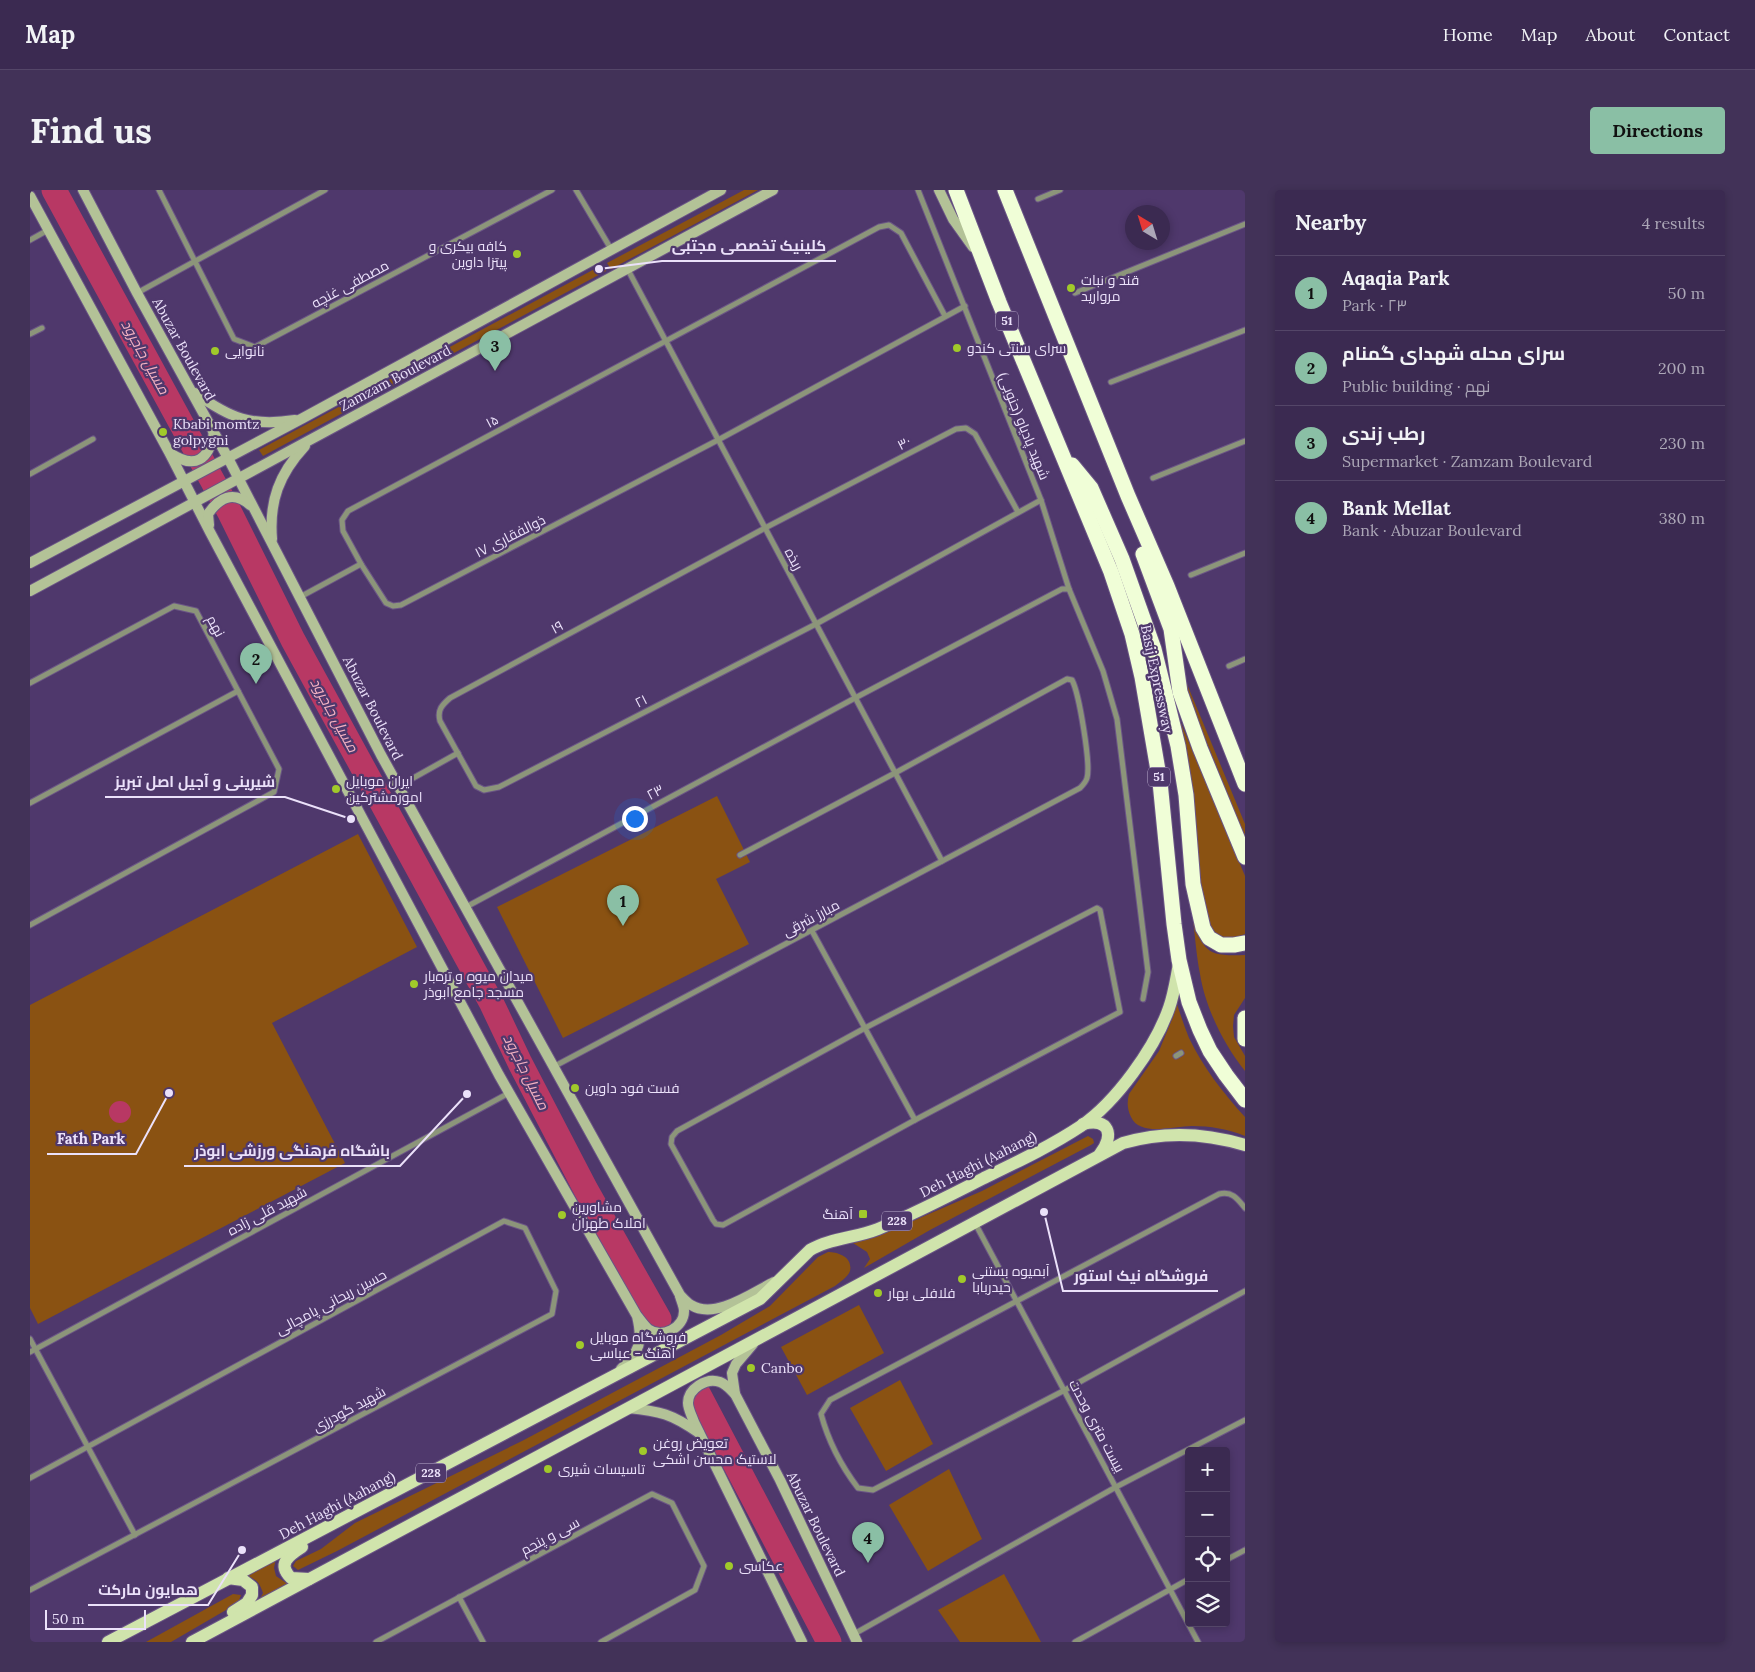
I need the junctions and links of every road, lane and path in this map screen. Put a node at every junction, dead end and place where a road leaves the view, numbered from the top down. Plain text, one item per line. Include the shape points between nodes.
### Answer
1 (83, 190) edge
2 (159, 190) edge
3 (325, 190) edge
4 (552, 190) edge
5 (576, 190) edge
6 (721, 190) edge
7 (772, 190) edge
8 (918, 190) edge
9 (939, 190) edge
10 (956, 190) edge
11 (1005, 190) edge
12 (1060, 190) edge
13 (30, 196) edge
14 (1038, 199) dead end
15 (1245, 224) edge
16 (48, 230) junction
17 (30, 240) edge
18 (611, 249) junction
19 (983, 260) junction
20 (195, 262) junction
21 (627, 268) junction
22 (137, 292) junction
23 (1075, 293) dead end
24 (965, 306) junction
25 (945, 316) junction
26 (42, 328) dead end
27 (1245, 330) edge
28 (30, 334) edge
29 (665, 340) junction
30 (1111, 382) dead end
31 (192, 391) junction
32 (303, 418) junction
33 (214, 432) junction
34 (93, 439) dead end
35 (312, 439) junction
36 (718, 440) junction
37 (1245, 441) edge
38 (169, 452) junction
39 (1061, 452) junction
40 (228, 458) junction
41 (30, 474) edge
42 (1153, 478) dead end
43 (234, 481) junction
44 (184, 482) junction
45 (1128, 496) junction
46 (1041, 500) junction
47 (194, 502) junction
48 (254, 509) junction
49 (1018, 512) junction
50 (765, 528) junction
51 (342, 531) joint
52 (210, 532) junction
53 (272, 543) junction
54 (1245, 553) edge
55 (30, 564) edge
56 (361, 564) junction
57 (1191, 575) dead end
58 (1069, 589) junction
59 (30, 591) edge
60 (300, 597) junction
61 (816, 624) junction
62 (1245, 659) edge
63 (1229, 666) dead end
64 (30, 684) edge
65 (238, 691) junction
66 (855, 698) junction
67 (458, 753) junction
68 (895, 773) junction
69 (1245, 784) edge
70 (399, 786) junction
71 (476, 786) joint
72 (30, 803) edge
73 (740, 855) dead end
74 (1245, 857) edge
75 (942, 861) junction
76 (466, 907) junction
77 (30, 925) edge
78 (812, 931) junction
79 (1245, 943) edge
80 (1179, 960) junction
81 (1143, 999) dead end
82 (1245, 1018) edge
83 (865, 1028) junction
84 (1245, 1039) edge
85 (553, 1067) junction
86 (509, 1093) junction
87 (1245, 1100) edge
88 (916, 1120) junction
89 (1083, 1124) junction
90 (1245, 1145) edge
91 (1100, 1155) junction
92 (1245, 1208) edge
93 (974, 1222) junction
94 (779, 1280) junction
95 (556, 1291) joint
96 (1245, 1291) edge
97 (680, 1295) junction
98 (1017, 1301) junction
99 (637, 1316) junction
100 (30, 1339) edge
101 (757, 1340) junction
102 (33, 1351) edge
103 (613, 1376) junction
104 (1065, 1390) junction
105 (735, 1394) junction
106 (628, 1408) junction
107 (1245, 1420) edge
108 (702, 1435) junction
109 (88, 1447) junction
110 (30, 1478) edge
111 (1116, 1487) junction
112 (328, 1528) junction
113 (135, 1535) junction
114 (1245, 1550) edge
115 (1230, 1558) edge
116 (228, 1578) junction
117 (309, 1579) junction
118 (1185, 1581) edge
119 (1170, 1589) junction
120 (30, 1590) edge
121 (459, 1598) junction
122 (855, 1638) edge
123 (197, 1639) edge
124 (108, 1642) edge
125 (376, 1642) edge
126 (483, 1642) edge
127 (601, 1642) edge
128 (802, 1642) edge
129 (1075, 1642) edge
130 (1198, 1642) edge

1 - 22 main road, Abuzar Boulevard
2 - 20 street, مصطفی غنچه
3 - 20 street
4 - 20 street, مصطفی غنچه via 255,347 234,339
5 - 18 street
6 - 18 main road, Zamzam Boulevard
7 - 21 main road, Zamzam Boulevard
8 - 24 street, شهید پادیاو (جنوبی)
9 - 19 main road via 953,219
10 - 19 highway, Basij Expressway / 51
11 - 45 highway
12 - 14 street
13 - 16 main road
15 - 23 street
16 - 17 street
16 - 38 main road
18 - 32 main road, Zamzam Boulevard
19 - 39 highway, Basij Expressway / 51
20 - 22 street
21 - 29 street, ربذه
21 - 35 main road, Zamzam Boulevard
22 - 31 main road, Abuzar Boulevard
24 - 25 street, ذوالفقاری ۱۷
24 - 46 street, شهید پادیاو (جنوبی)
25 - 29 street, ۱۵ via 900,232 889,225 879,227
25 - 36 street, ذوالفقاری ۱۷
26 - 28 street
27 - 30 street
29 - 36 street, ربذه
29 - 51 street, ۱۵ via 348,511 342,520
31 - 32 main road via 229,415 251,421 265,423
31 - 33 main road, Abuzar Boulevard
32 - 40 main road, Zamzam Boulevard
33 - 38 main road via 212,446 205,456 194,461 182,461
33 - 40 main road, Abuzar Boulevard
34 - 41 street
35 - 43 main road, Zamzam Boulevard
35 - 53 main road via 292,460 277,488 270,522
36 - 50 street, ربذه
36 - 56 street, ذوالفقاری ۱۷ via 401,605 386,603
37 - 42 street
38 - 44 main road
39 - 79 highway via 1091,488 1122,559 1154,649 1178,746 1186,794 1193,884 1203,928 1221,945
39 - 80 highway, Basij Expressway / 51 via 1110,572 1132,634 1142,677 1160,782
40 - 43 main road, Abuzar Boulevard
40 - 44 main road, Zamzam Boulevard
43 - 47 main road, Zamzam Boulevard
43 - 48 main road, Abuzar Boulevard
44 - 47 main road
44 - 55 main road, Zamzam Boulevard
45 - 69 highway
45 - 74 highway via 1134,533 1171,629 1180,692
46 - 49 street, ۲۱
46 - 58 street, شهید پادیاو (جنوبی)
47 - 52 main road
47 - 59 main road, Zamzam Boulevard
48 - 52 main road via 242,498 228,497 215,504 208,514
48 - 53 main road, Abuzar Boulevard
49 - 50 street, ۳۰ via 975,434 966,428 956,429
49 - 61 street, ۲۱
50 - 61 street, ربذه
50 - 67 street, ۱۹ via 450,698 438,715
51 - 56 street, ذوالفقاری ۱۷
52 - 86 main road
53 - 60 main road, Abuzar Boulevard
54 - 57 street
56 - 60 street
58 - 66 street, ۲۳ via 1062,589
58 - 81 street, شهید پادیاو (جنوبی) via 1103,671 1117,719 1148,972
60 - 70 main road, Abuzar Boulevard
61 - 66 street, ربذه
61 - 71 street, ۲۱ via 499,787 484,790
62 - 63 street
64 - 65 street, نهم via 174,606 196,611
65 - 72 street
65 - 77 street, نهم via 278,769 274,792
66 - 68 street, ربذه
66 - 76 street, ۲۳
67 - 70 street
67 - 71 street, ۱۹
68 - 73 street
68 - 75 street, ربذه
68 - 75 street, مبارز شرقی via 1067,679 1072,680 1078,698 1088,766 1087,780 1080,788
70 - 76 main road, Abuzar Boulevard
75 - 78 street, مبارز شرقی
76 - 85 main road, Abuzar Boulevard
78 - 83 street
78 - 85 street, مبارز شرقی
80 - 87 highway, Basij Expressway / 51 via 1200,1030 1226,1076
80 - 89 main road, Deh Haghi (Aahang) / 228 via 1171,1002 1160,1030 1117,1092
82 - 84 highway
83 - 88 street
83 - 88 street via 677,1131 672,1137 671,1144 713,1220 723,1225
83 - 88 street via 1099,909 1120,1012
85 - 97 main road, Abuzar Boulevard
86 - 99 main road
86 - 102 street, شهید قلی زاده
89 - 91 main road via 1098,1123 1108,1131 1108,1143
89 - 94 main road, Deh Haghi (Aahang) / 228 via 1041,1149 904,1218 810,1250
90 - 91 main road via 1196,1134 1167,1134 1137,1138
91 - 93 main road
92 - 98 street via 1233,1194 1219,1194
93 - 98 street, بیست متری وحدت
93 - 101 main road
94 - 97 main road, Abuzar Boulevard via 722,1308 702,1309 691,1305
94 - 103 main road, Deh Haghi (Aahang) / 228 via 760,1299
95 - 109 street, حسین ریحانی پامچالی via 525,1228 504,1221
95 - 113 street, شهید گودرزی via 552,1314
96 - 104 street
97 - 99 main road via 684,1311 682,1321 672,1330 659,1334 648,1329
98 - 104 street, بیست متری وحدت
98 - 104 street via 830,1400 821,1414 825,1429 850,1477 858,1488 873,1490
99 - 103 main road via 640,1343 635,1354
100 - 102 street
101 - 105 main road, Abuzar Boulevard via 732,1373
101 - 106 main road
102 - 109 street
103 - 112 main road, Deh Haghi (Aahang) / 228
104 - 111 street, بیست متری وحدت
105 - 108 main road via 718,1381 703,1383 694,1389 688,1404
105 - 122 main road, Abuzar Boulevard
106 - 108 main road via 668,1414
106 - 117 main road
107 - 111 street
108 - 128 main road
109 - 110 street, حسین ریحانی پامچالی
109 - 113 street
111 - 119 street, بیست متری وحدت
111 - 122 street
112 - 116 main road, Deh Haghi (Aahang) / 228
112 - 117 main road via 294,1552 284,1566 291,1578
113 - 120 street
114 - 115 street
116 - 123 main road via 247,1582 252,1587 252,1595 247,1603
116 - 124 main road, Deh Haghi (Aahang) / 228
117 - 123 main road
118 - 119 street
119 - 129 street
119 - 130 street, بیست متری وحدت
121 - 125 street, سی و پنجم
121 - 126 street
121 - 127 street, سی و پنجم via 652,1494 672,1503 704,1566 695,1590

